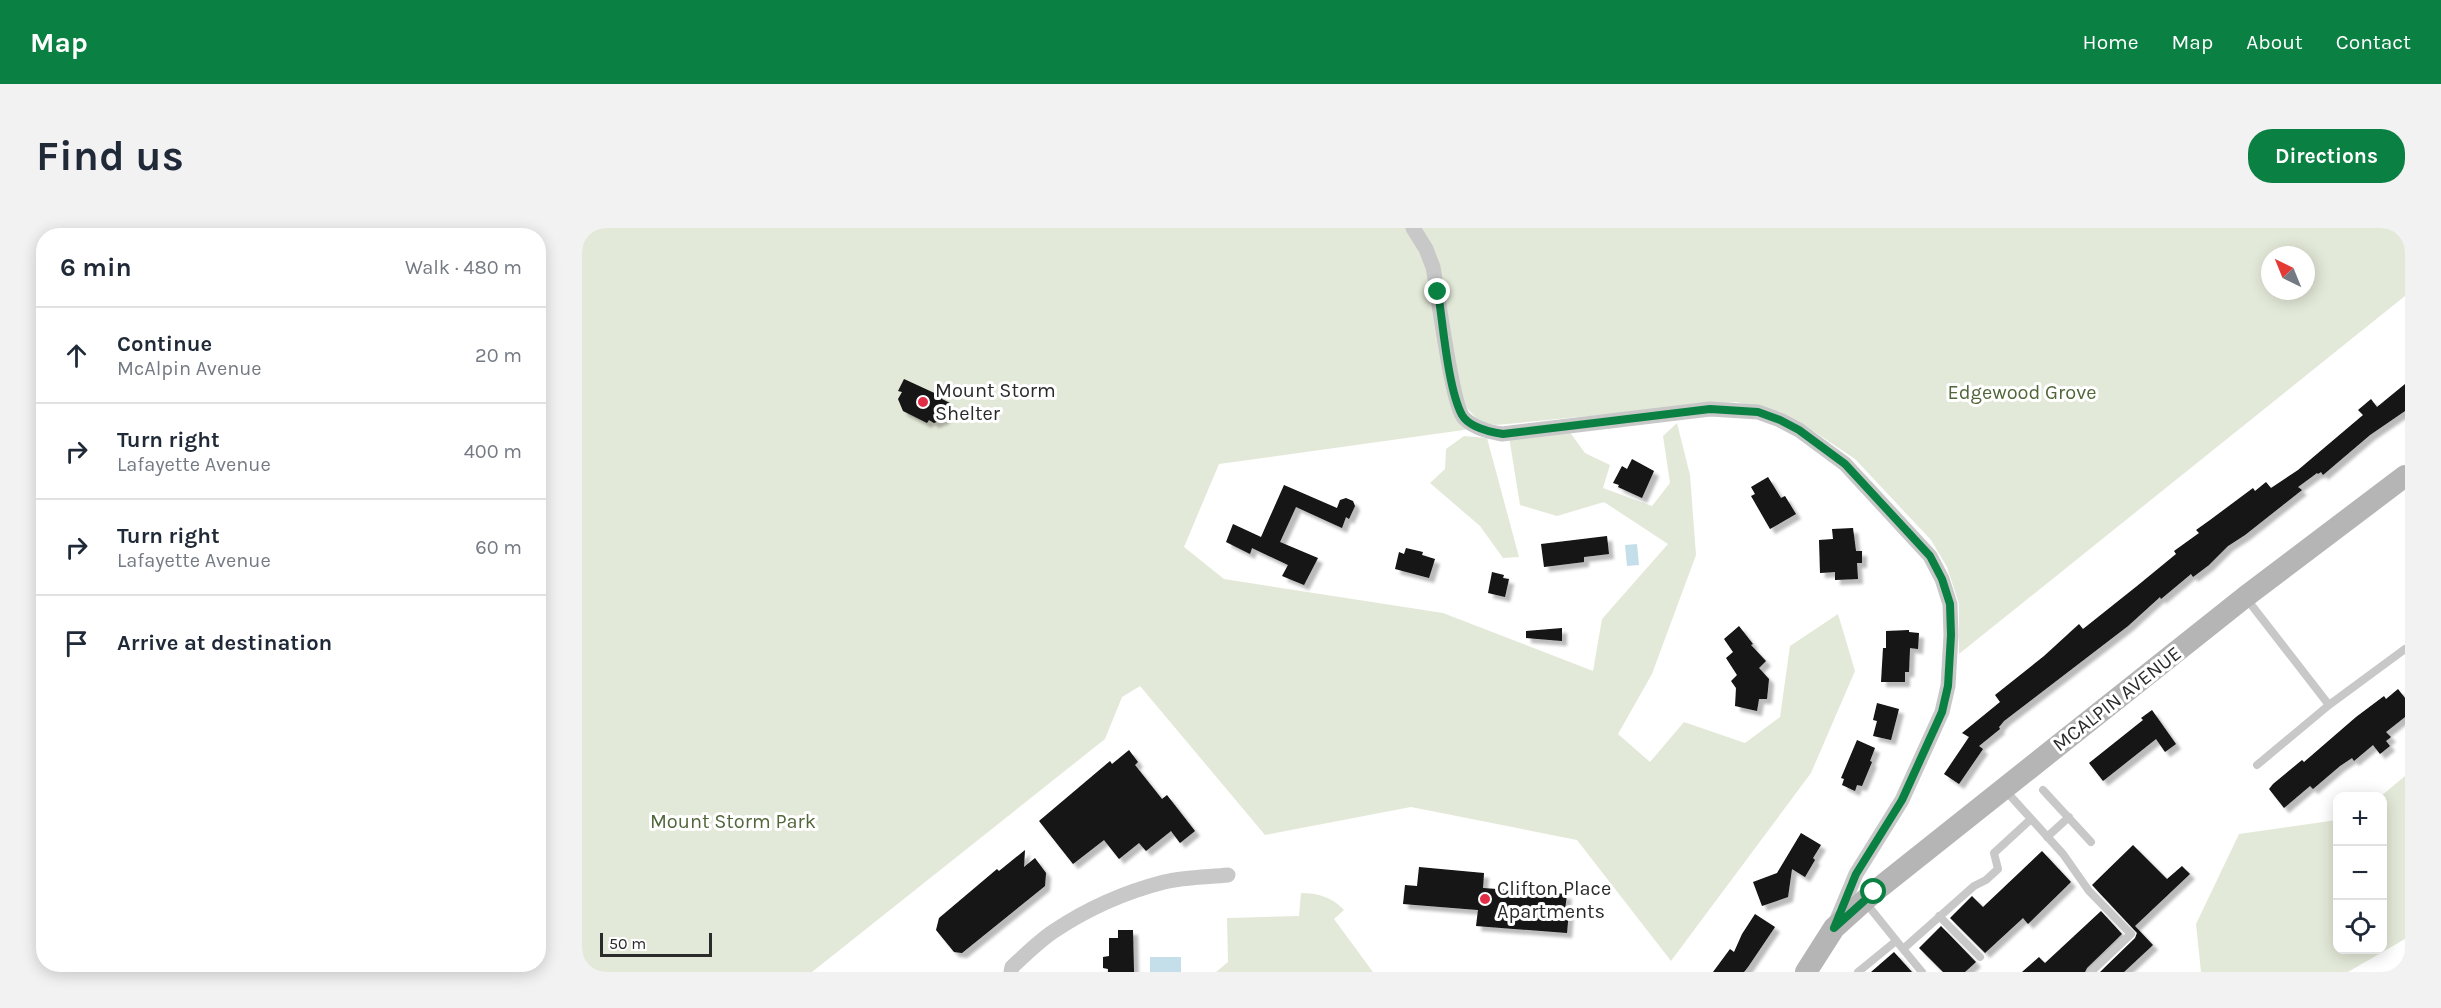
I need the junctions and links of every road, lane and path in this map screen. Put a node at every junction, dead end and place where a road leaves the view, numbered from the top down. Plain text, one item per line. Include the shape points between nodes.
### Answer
1 (1413, 228) edge
2 (2405, 476) edge
3 (2245, 597) junction
4 (2405, 649) edge
5 (2329, 705) junction
6 (2257, 765) dead end
7 (2003, 789) junction
8 (2043, 790) dead end
9 (2069, 817) junction
10 (2031, 819) junction
11 (2047, 837) junction
12 (2091, 842) dead end
13 (1228, 875) dead end
14 (1864, 901) junction
15 (1939, 916) junction
16 (1834, 928) junction
17 (1896, 941) junction
18 (1903, 949) junction
19 (1980, 957) dead end
20 (1861, 971) edge
21 (1011, 972) edge
22 (1806, 972) edge
23 (1922, 972) edge
24 (2091, 972) edge

1 - 16 street via 1433,267 1456,399 1462,417 1478,428 1503,434 1710,409 1758,412 1799,430 1845,464 1930,556 1950,604 1948,686 1942,712 1902,800 1856,874
2 - 3 street, MCALPIN AVENUE
3 - 5 lane
3 - 7 street, MCALPIN AVENUE
4 - 5 lane
5 - 6 lane
7 - 10 lane
7 - 14 street, MCALPIN AVENUE
8 - 9 lane
9 - 11 lane
9 - 12 lane
10 - 11 lane
10 - 15 lane via 1994,853 1998,869
11 - 24 lane via 2089,891 2131,934
13 - 21 street via 1166,882 1109,902 1052,932
14 - 16 street, MCALPIN AVENUE
14 - 17 lane
15 - 18 lane
15 - 19 lane
16 - 22 street, MCALPIN AVENUE
17 - 18 lane
17 - 20 lane
18 - 23 lane

